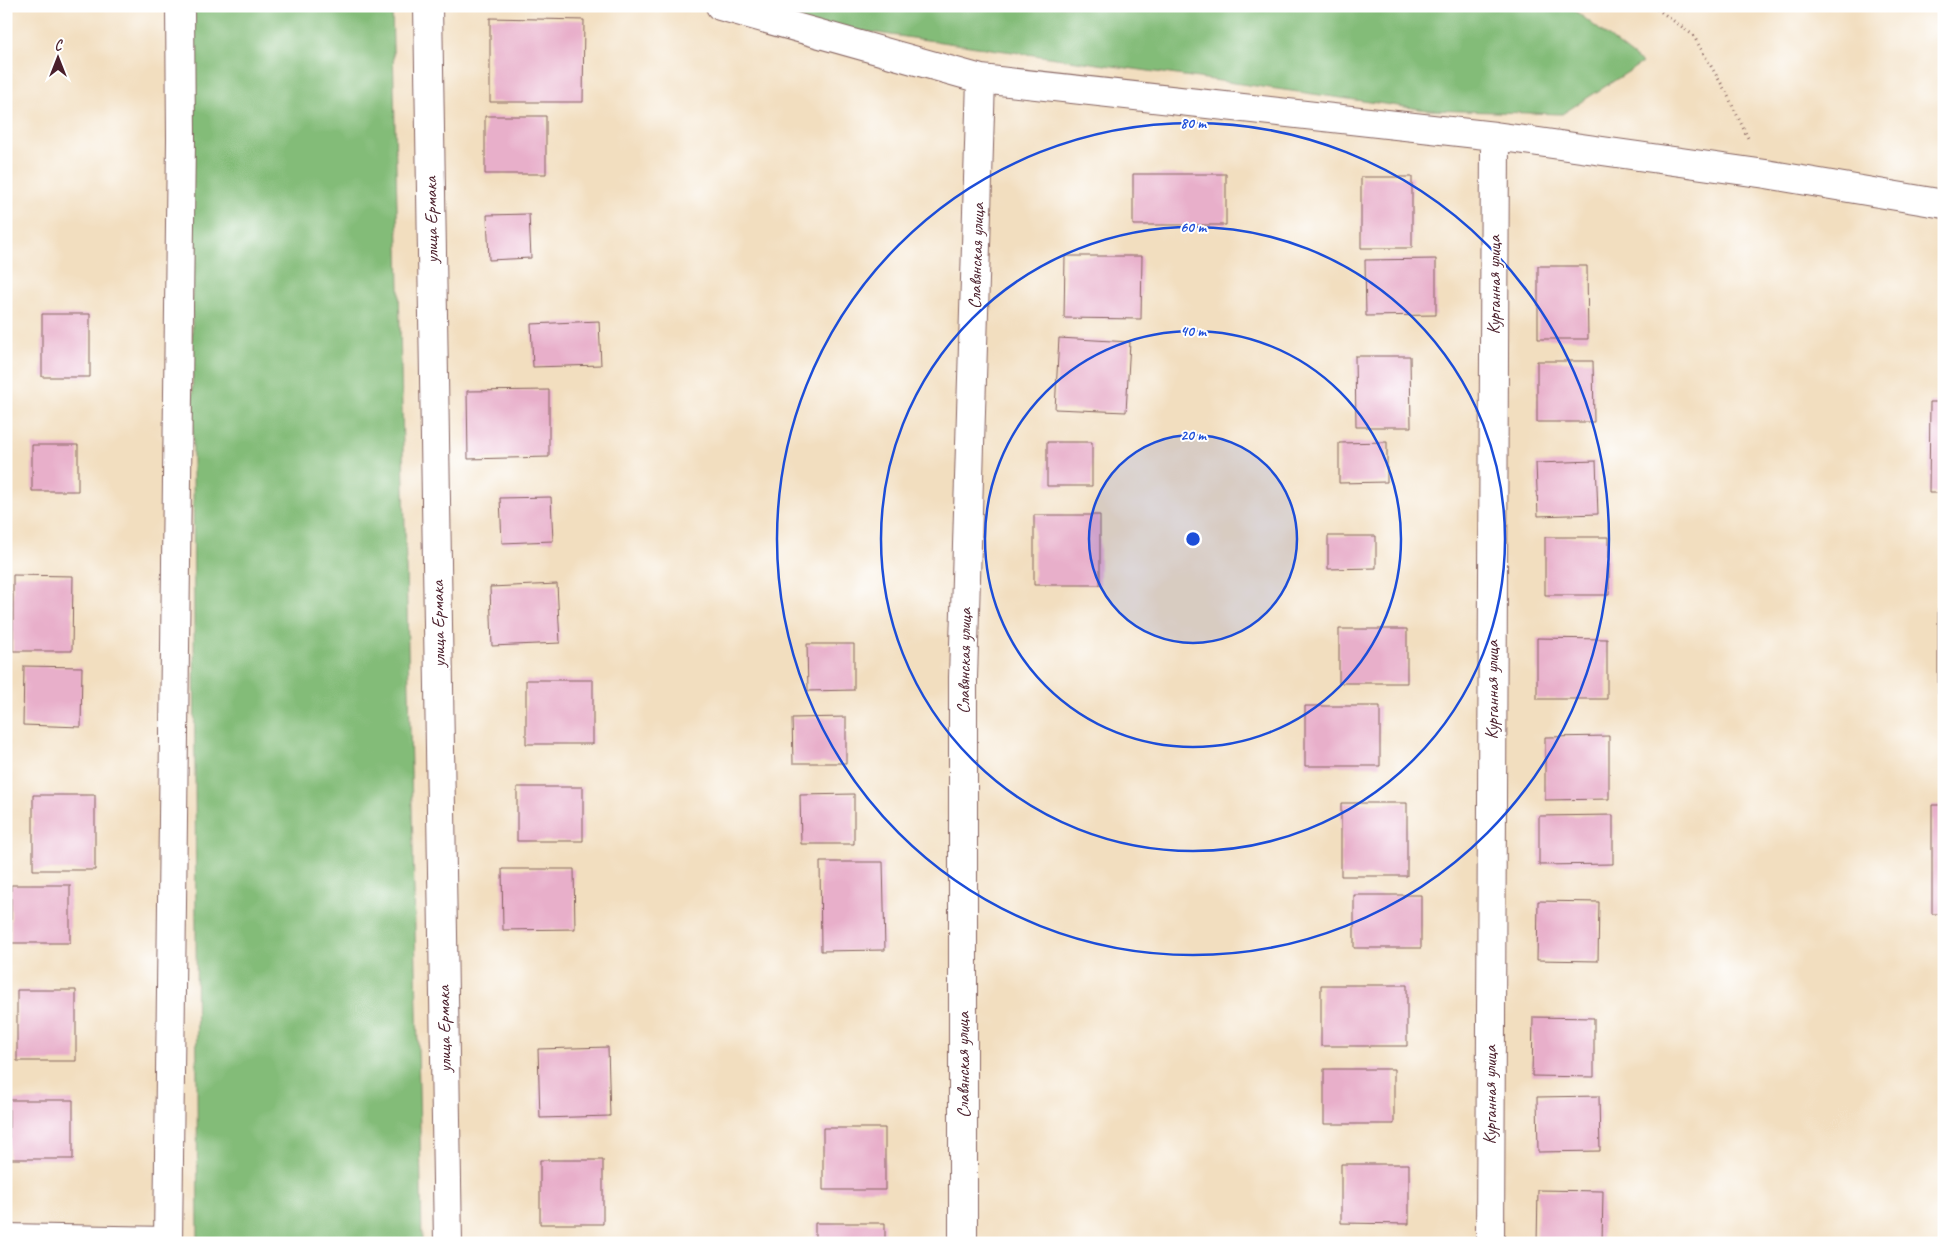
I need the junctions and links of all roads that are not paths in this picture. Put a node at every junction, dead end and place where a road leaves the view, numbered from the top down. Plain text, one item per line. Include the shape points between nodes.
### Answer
1 (180, 6) edge
2 (428, 6) edge
3 (720, 6) edge
4 (981, 78) junction
5 (1495, 136) junction
6 (1944, 204) edge
7 (6, 1238) edge
8 (168, 1242) edge
9 (448, 1243) edge
10 (963, 1243) edge
11 (1490, 1243) edge

1 - 8 street
2 - 9 street, улица Ермака
3 - 4 street
4 - 5 street
4 - 10 street, Славянская улица via 963,678
5 - 6 street via 1766,174
5 - 11 street, Курганная улица
7 - 8 street

